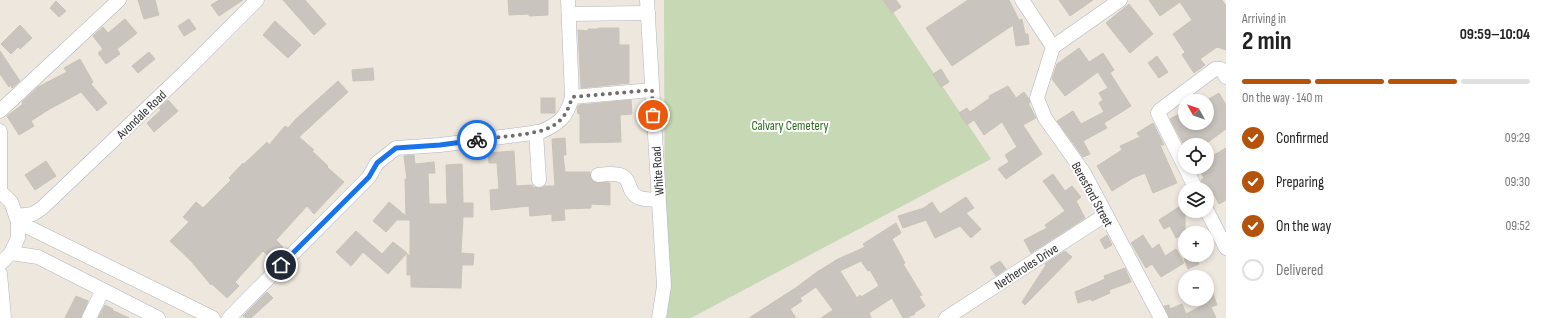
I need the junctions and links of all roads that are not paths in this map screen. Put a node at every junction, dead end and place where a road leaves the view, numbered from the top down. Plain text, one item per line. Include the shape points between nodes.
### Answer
1 (119, 0) edge
2 (257, 0) edge
3 (1120, 0) edge
4 (1024, 1) edge
5 (647, 6) edge
6 (568, 7) edge
7 (1053, 47) junction
8 (1226, 77) edge
9 (652, 90) junction
10 (572, 97) junction
11 (0, 112) edge
12 (0, 132) edge
13 (536, 132) junction
14 (598, 176) dead end
15 (539, 180) dead end
16 (1192, 182) edge
17 (0, 191) edge
18 (658, 200) junction
19 (1105, 214) junction
20 (1211, 218) edge
21 (18, 219) junction
22 (1226, 248) edge
23 (11, 253) junction
24 (0, 264) edge
25 (0, 274) edge
26 (103, 290) junction
27 (4, 318) edge
28 (89, 318) edge
29 (158, 318) edge
30 (213, 318) edge
31 (229, 318) edge
32 (659, 318) edge
33 (946, 318) edge
34 (1161, 318) edge

1 - 11 street
2 - 21 street, Avondale Road via 42,208
3 - 7 street
4 - 7 street
5 - 6 street
5 - 9 street, White Road
6 - 10 street
7 - 19 street, Beresford Street via 1037,98 1045,118 1084,173
8 - 16 street via 1221,69 1215,69 1158,113
9 - 10 street
9 - 18 street, White Road
10 - 13 street via 569,109 562,119 554,126
12 - 17 street
13 - 15 street
13 - 31 street via 440,145 396,148 377,163 369,177
14 - 18 street via 612,173 624,176 635,195
17 - 21 street via 11,202
18 - 32 street, White Road via 664,286
19 - 33 street, Netheroles Drive
19 - 34 street, Beresford Street
20 - 22 street
21 - 23 street via 18,238
21 - 30 street
23 - 24 street
23 - 26 street via 38,257
25 - 27 street
26 - 28 street
26 - 29 street

